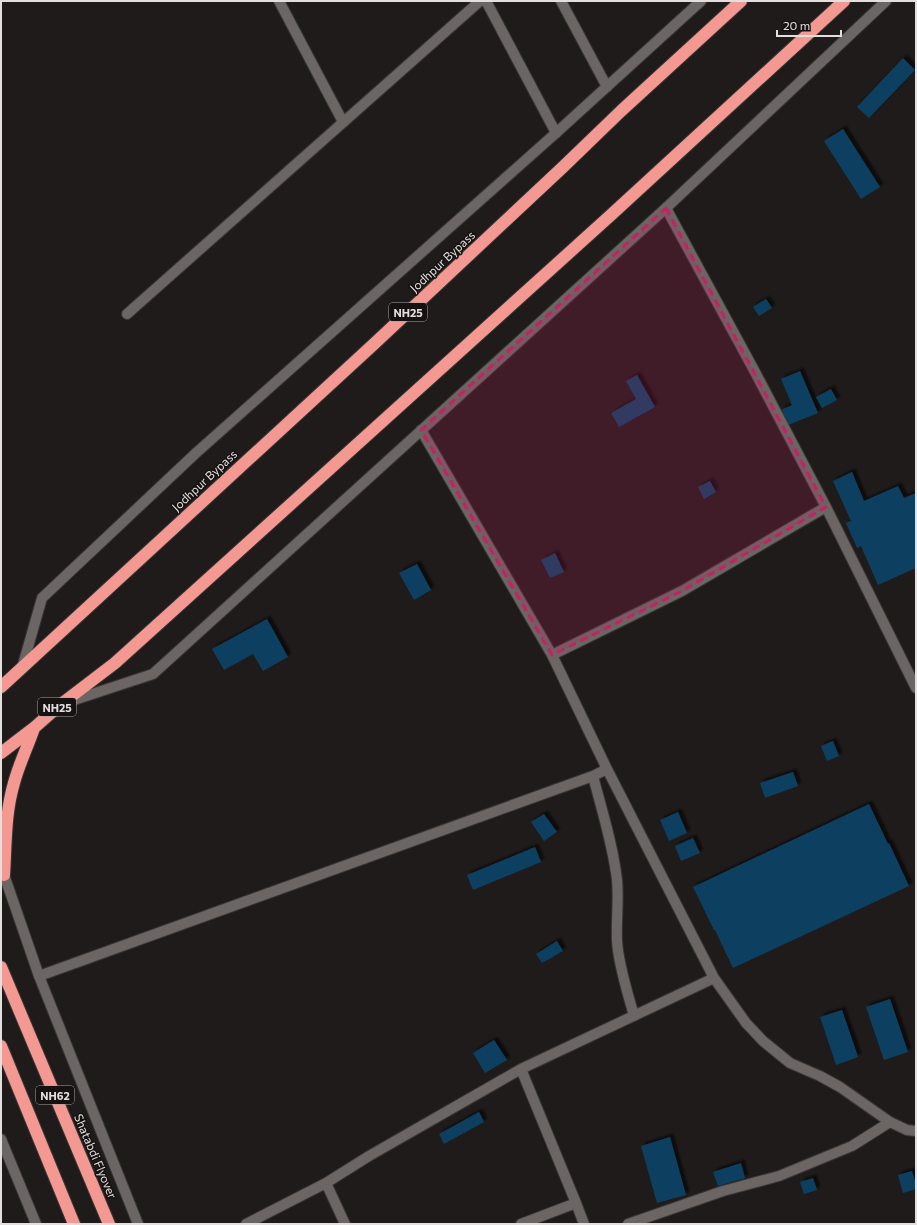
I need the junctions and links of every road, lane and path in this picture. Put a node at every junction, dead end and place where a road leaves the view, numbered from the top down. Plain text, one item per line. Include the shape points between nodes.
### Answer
1 (279, 1) edge
2 (480, 1) edge
3 (486, 1) edge
4 (561, 1) edge
5 (701, 1) edge
6 (741, 1) edge
7 (844, 1) edge
8 (886, 1) edge
9 (607, 87) junction
10 (343, 122) junction
11 (556, 133) junction
12 (666, 208) junction
13 (126, 314) dead end
14 (422, 430) junction
15 (826, 507) junction
16 (552, 655) junction
17 (18, 672) junction
18 (1, 675) edge
19 (1, 687) edge
20 (916, 688) edge
21 (60, 705) junction
22 (35, 727) junction
23 (1, 753) edge
24 (607, 770) junction
25 (593, 776) junction
26 (3, 871) edge
27 (1, 967) edge
28 (39, 976) junction
29 (714, 978) junction
30 (634, 1016) junction
31 (1, 1046) edge
32 (521, 1069) junction
33 (890, 1122) junction
34 (916, 1131) edge
35 (1, 1139) edge
36 (326, 1183) junction
37 (576, 1203) junction
38 (36, 1224) edge
39 (74, 1224) edge
40 (109, 1224) edge
41 (138, 1224) edge
42 (246, 1224) edge
43 (345, 1224) edge
44 (521, 1224) edge
45 (584, 1224) edge
46 (628, 1224) edge

1 - 10 street
2 - 10 street
3 - 11 street
4 - 9 street
5 - 9 street
6 - 17 highway, Jodhpur Bypass / NH25
7 - 21 highway, NH25 via 618,209 115,663
8 - 12 street
9 - 11 street
10 - 13 street
11 - 17 street via 196,453 42,598
12 - 14 street
12 - 15 street
14 - 16 street
14 - 21 street via 153,674
15 - 16 street via 682,591
15 - 20 street
16 - 24 street
17 - 18 highway
17 - 19 highway, NH25
21 - 22 highway, NH25
22 - 23 highway, NH25
22 - 26 highway via 10,799
24 - 25 street
24 - 29 street
25 - 28 street
25 - 30 street via 617,881 617,942
26 - 28 street
27 - 40 highway, Shatabdi Flyover / NH62
28 - 41 street
29 - 30 street
29 - 33 street via 746,1024 763,1041 790,1063 840,1087
30 - 32 street
31 - 39 highway, NH62
32 - 36 street
32 - 37 street
33 - 34 street
33 - 46 street via 852,1146 779,1176 724,1191
35 - 38 street
36 - 42 street
36 - 43 street
37 - 44 street
37 - 45 street

